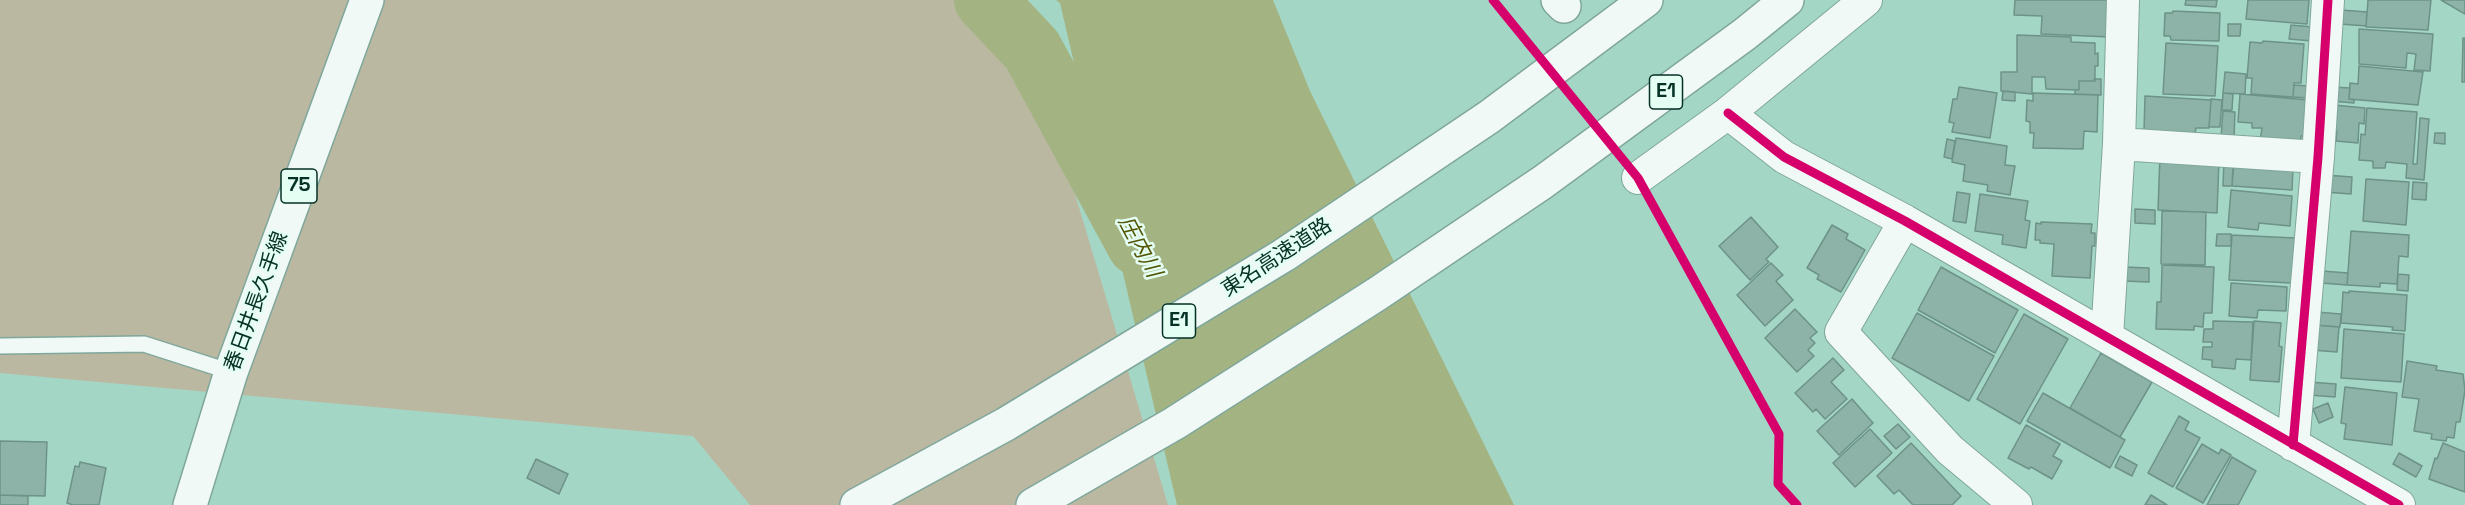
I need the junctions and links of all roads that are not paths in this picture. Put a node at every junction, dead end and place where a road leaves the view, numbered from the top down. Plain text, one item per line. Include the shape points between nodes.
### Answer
1 (367, 0) edge
2 (1646, 0) edge
3 (1787, 0) edge
4 (1866, 0) edge
5 (2123, 0) edge
6 (2328, 0) edge
7 (1728, 113) junction
8 (2119, 144) junction
9 (2318, 157) junction
10 (1638, 178) dead end
11 (1905, 221) junction
12 (2108, 337) junction
13 (0, 346) edge
14 (231, 372) junction
15 (2293, 446) junction
16 (190, 505) edge
17 (857, 505) edge
18 (1033, 505) edge
19 (2016, 505) edge
20 (2399, 505) edge

1 - 14 main road, 春日井長久手線 / 75
2 - 17 main road, 東名高速道路 / E1 via 1489,117 1284,255 1016,418
3 - 18 main road, E1 via 1543,182 1377,294 1175,423
4 - 7 street
5 - 8 street
6 - 9 street
7 - 10 street
7 - 11 street via 1784,157
8 - 9 street
8 - 12 street
9 - 15 street
11 - 12 street
11 - 19 street via 1841,332 1950,450
12 - 15 street
13 - 14 lane via 144,344
14 - 16 main road, 春日井長久手線 / 75
15 - 20 street

